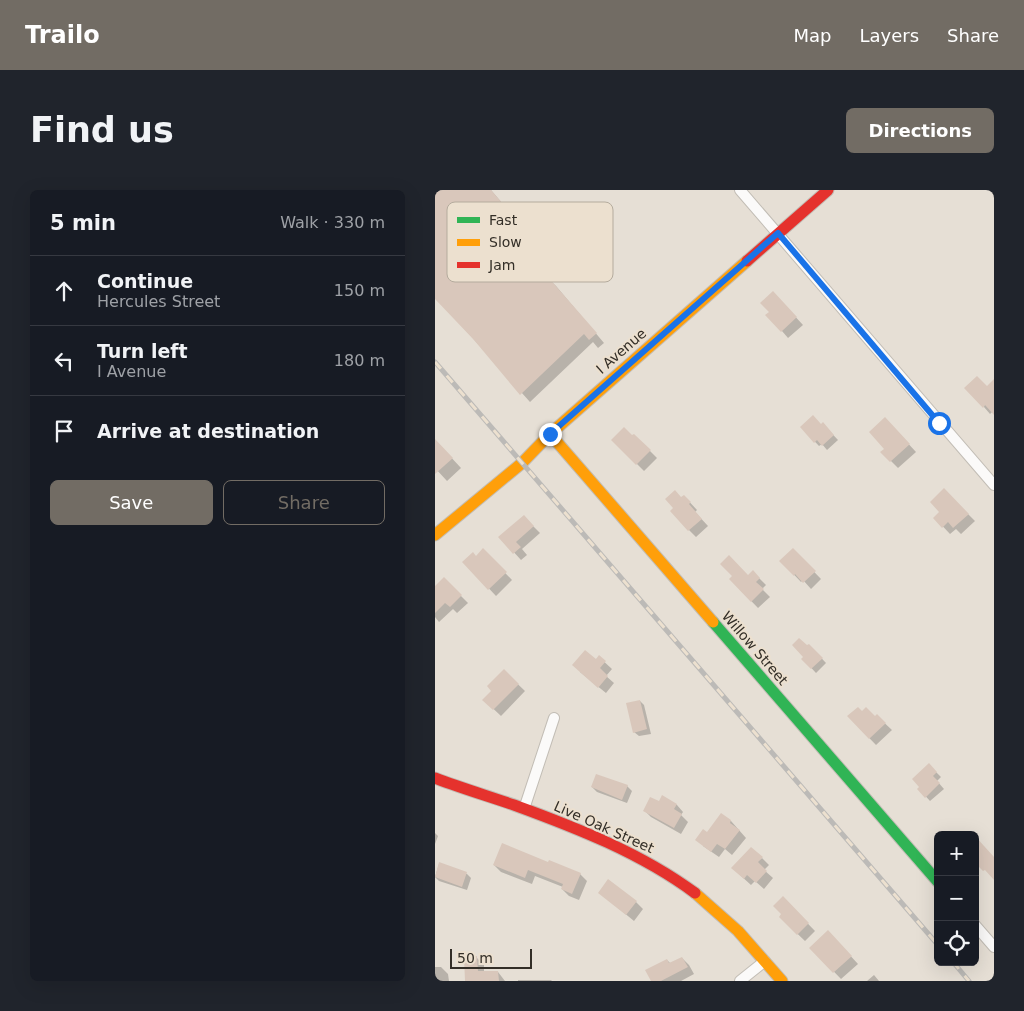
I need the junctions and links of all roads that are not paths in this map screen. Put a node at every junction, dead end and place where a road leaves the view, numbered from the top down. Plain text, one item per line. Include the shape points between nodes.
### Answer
1 (740, 190) edge
2 (828, 190) edge
3 (778, 233) junction
4 (550, 434) junction
5 (994, 485) edge
6 (435, 535) edge
7 (554, 718) dead end
8 (435, 778) edge
9 (525, 809) junction
10 (934, 877) edge
11 (979, 930) edge
12 (994, 947) edge
13 (765, 961) junction
14 (740, 981) edge
15 (782, 981) edge

1 - 3 street
2 - 3 street, I Avenue
3 - 4 street, I Avenue
3 - 5 street
4 - 6 street, I Avenue via 522,463
4 - 10 street, Willow Street
7 - 9 street
8 - 9 street, Live Oak Street
9 - 13 street, Live Oak Street via 604,840 653,865 690,889 724,918
11 - 12 street
13 - 14 street
13 - 15 street, Live Oak Street

